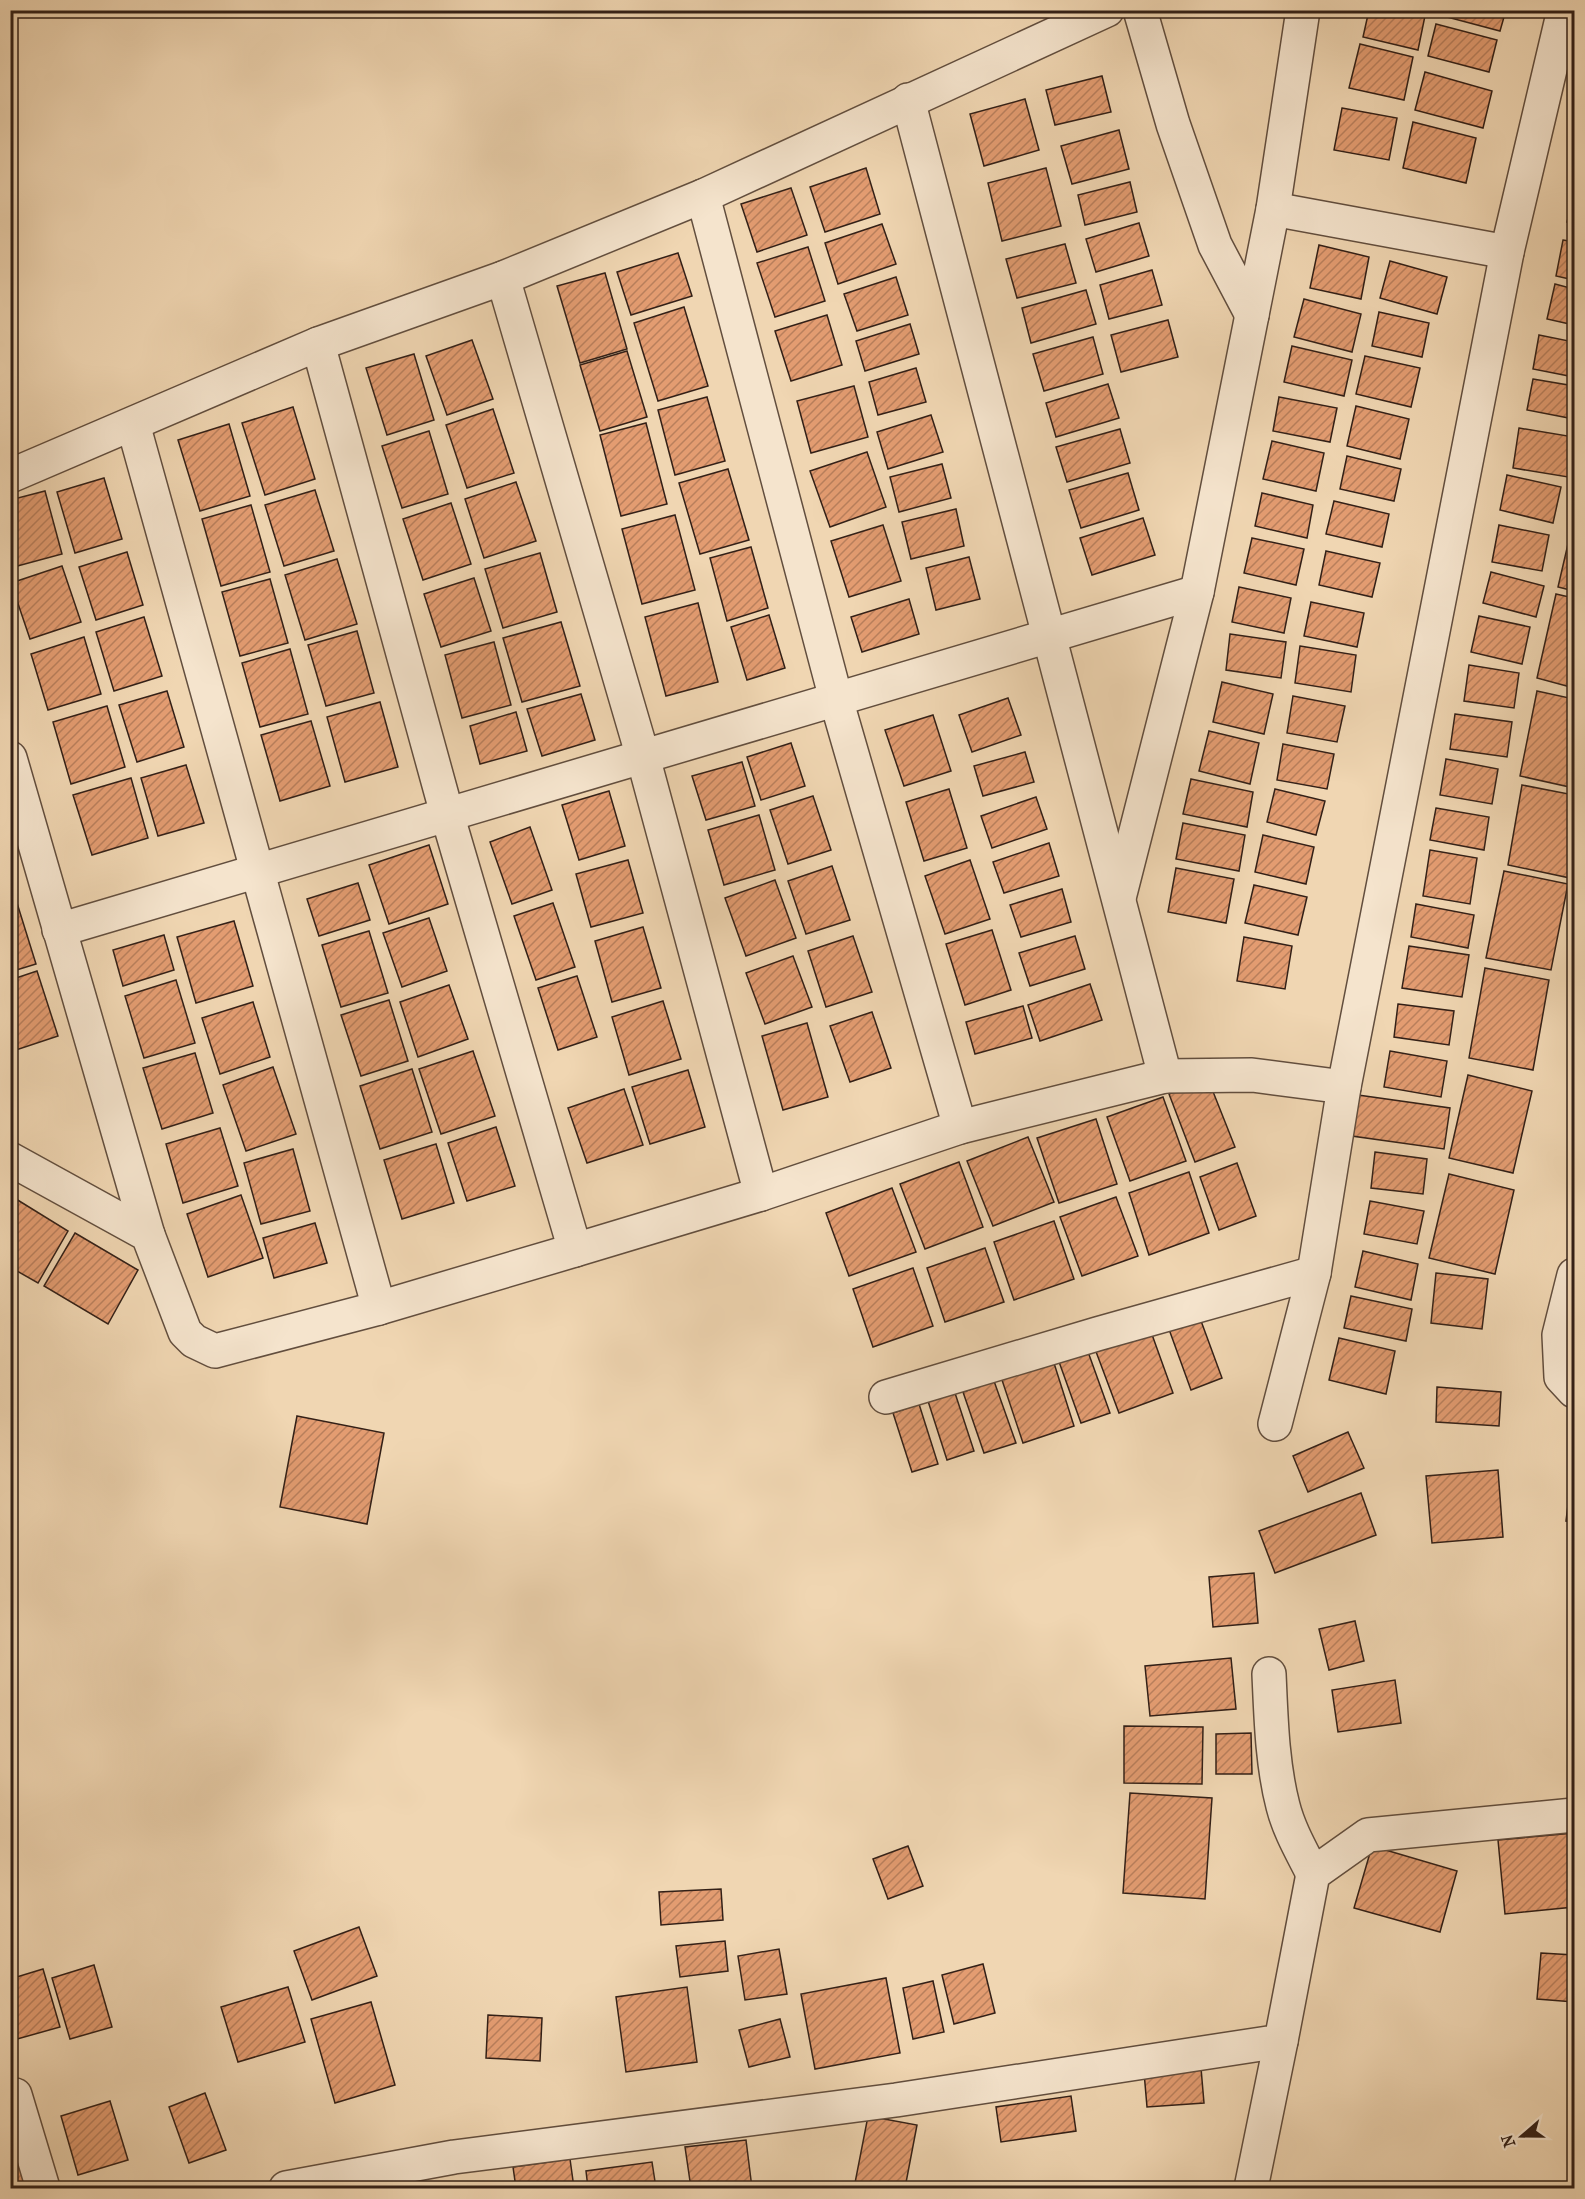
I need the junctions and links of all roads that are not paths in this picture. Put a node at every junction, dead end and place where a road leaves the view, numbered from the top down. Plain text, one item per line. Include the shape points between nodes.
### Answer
1 (1107, 10) edge
2 (1140, 10) edge
3 (1303, 10) edge
4 (1564, 10) edge
5 (908, 100) junction
6 (703, 196) junction
7 (1273, 209) junction
8 (1507, 252) junction
9 (503, 278) junction
10 (1252, 315) junction
11 (318, 344) junction
12 (133, 424) junction
13 (10, 476) edge
14 (1197, 592) junction
15 (1049, 636) junction
16 (836, 699) junction
17 (643, 757) junction
18 (10, 758) edge
19 (447, 814) junction
20 (259, 870) junction
21 (1119, 900) junction
22 (59, 930) junction
23 (1165, 1076) junction
24 (1344, 1087) junction
25 (960, 1127) junction
26 (10, 1160) edge
27 (761, 1194) junction
28 (148, 1235) junction
29 (575, 1250) junction
30 (1314, 1273) junction
31 (1575, 1275) edge
32 (379, 1308) junction
33 (1575, 1391) edge
34 (886, 1397) dead end
35 (1275, 1424) dead end
36 (1269, 1674) dead end
37 (1575, 1815) edge
38 (1312, 1874) junction
39 (1281, 2041) junction
40 (10, 2096) edge
41 (43, 2188) edge
42 (286, 2188) edge
43 (1251, 2188) edge

1 - 5 street
2 - 10 street via 1173,124 1215,245
3 - 7 street
4 - 8 street
5 - 6 street
5 - 15 street
6 - 9 street
6 - 16 street
7 - 8 street
7 - 10 street
8 - 24 street
9 - 11 street
9 - 17 street
10 - 14 street
11 - 12 street
11 - 19 street
12 - 13 street
12 - 20 street
14 - 15 street
14 - 21 street
15 - 16 street
15 - 21 street
16 - 17 street
16 - 25 street
17 - 19 street
17 - 27 street
18 - 22 street
19 - 20 street
19 - 29 street
20 - 22 street
20 - 32 street
21 - 23 street
22 - 28 street
23 - 24 street via 1252,1075
23 - 25 street
24 - 30 street
25 - 27 street
26 - 28 street
27 - 29 street
28 - 32 street via 185,1332 215,1351
29 - 32 street
30 - 34 street
30 - 35 street
31 - 33 street via 1559,1335 1561,1377
36 - 38 street via 1283,1808
37 - 38 street via 1368,1835
38 - 39 street
39 - 42 street via 896,2100 454,2157
39 - 43 street
40 - 41 street via 15,2095

